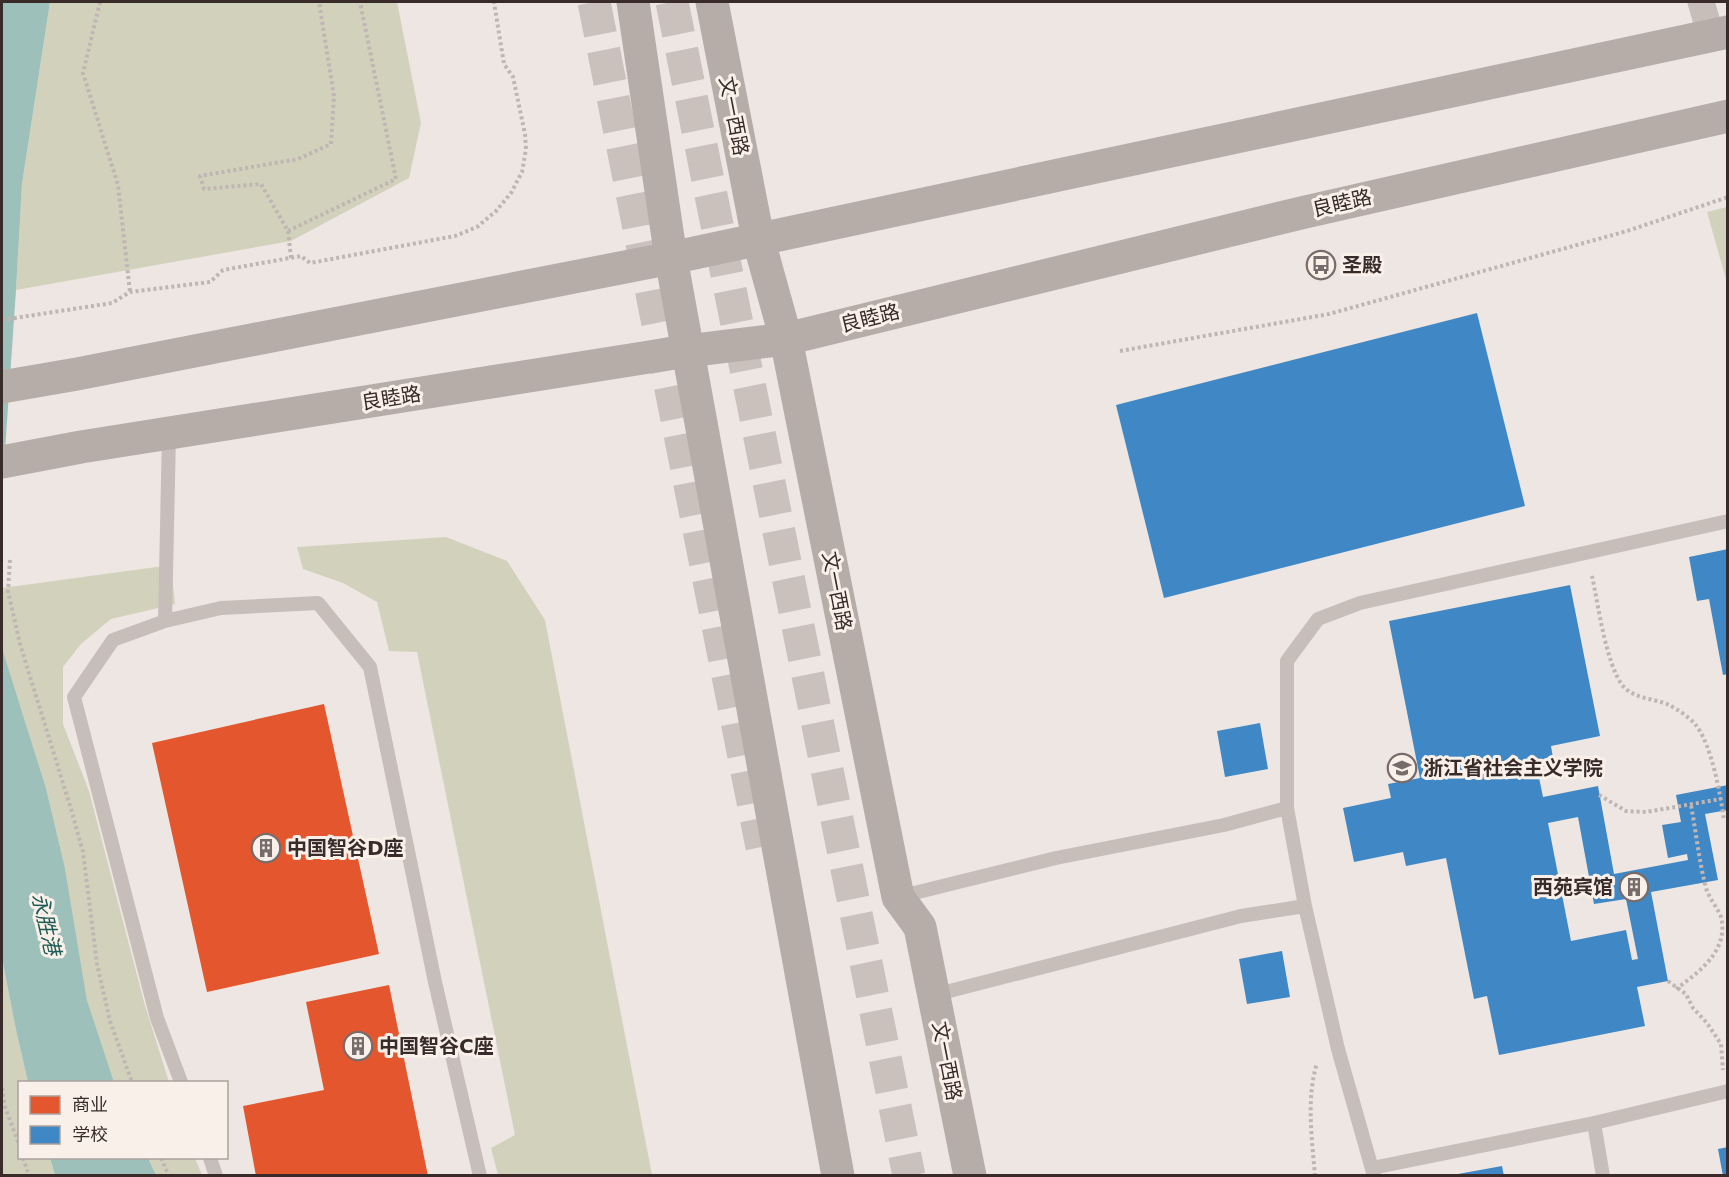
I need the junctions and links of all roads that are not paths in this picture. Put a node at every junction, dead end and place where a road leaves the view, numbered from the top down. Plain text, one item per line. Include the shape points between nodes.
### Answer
1 (633, 2) edge
2 (712, 2) edge
3 (1701, 2) edge
4 (1719, 34) edge
5 (1728, 116) edge
6 (758, 238) junction
7 (671, 258) junction
8 (786, 339) junction
9 (687, 351) junction
10 (2, 387) edge
11 (169, 434) junction
12 (2, 462) edge
13 (1728, 521) edge
14 (165, 621) junction
15 (1287, 808) junction
16 (898, 897) junction
17 (1305, 906) junction
18 (934, 995) junction
19 (180, 1081) edge
20 (1727, 1091) edge
21 (1594, 1123) junction
22 (210, 1159) edge
23 (1373, 1172) edge
24 (216, 1176) edge
25 (480, 1176) edge
26 (838, 1176) edge
27 (970, 1176) edge
28 (1603, 1176) edge

1 - 7 main road
2 - 6 main road, 文一西路
3 - 4 street
4 - 6 main road
5 - 8 main road, 良睦路 via 1301,213
6 - 7 main road
6 - 8 main road, 文一西路
7 - 9 main road
7 - 10 main road
8 - 9 main road, 良睦路
8 - 16 main road, 文一西路
9 - 11 main road, 良睦路
9 - 26 main road
11 - 12 main road, 良睦路
11 - 14 lane
13 - 15 lane via 1360,603 1318,619 1287,661
14 - 19 lane via 113,640 74,697 157,1018
14 - 25 lane via 221,608 318,603 370,667
15 - 16 lane
15 - 17 lane
16 - 18 main road, 文一西路 via 920,927
17 - 18 lane via 1241,916
17 - 23 lane via 1338,1049
18 - 27 main road, 文一西路
20 - 21 lane
21 - 23 lane
21 - 28 lane
22 - 24 lane

